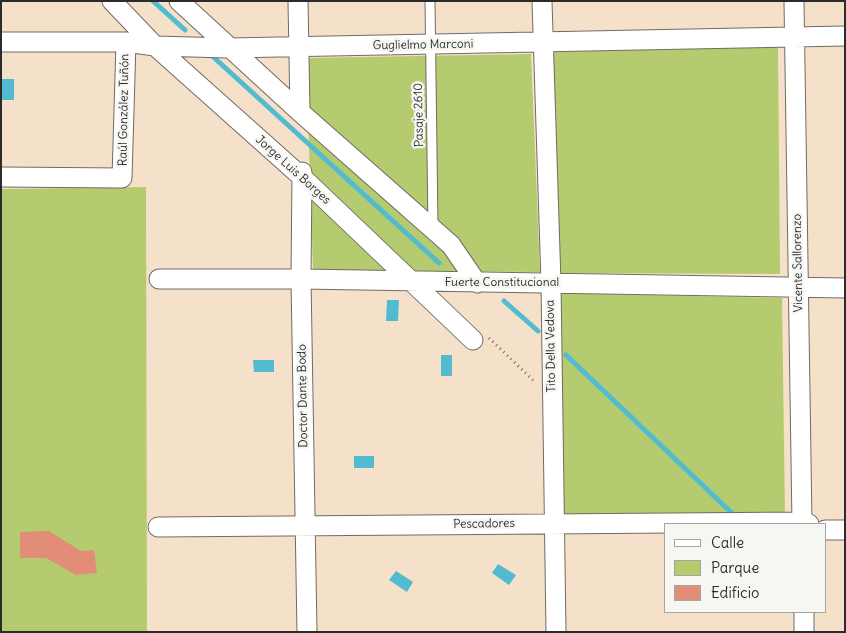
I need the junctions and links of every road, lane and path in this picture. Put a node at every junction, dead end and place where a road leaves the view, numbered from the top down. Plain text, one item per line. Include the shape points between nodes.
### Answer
1 (112, 1) edge
2 (179, 1) edge
3 (298, 1) edge
4 (430, 1) edge
5 (542, 1) edge
6 (794, 1) edge
7 (845, 36) edge
8 (794, 37) junction
9 (1, 42) edge
10 (126, 42) junction
11 (542, 43) junction
12 (431, 45) junction
13 (155, 46) junction
14 (298, 47) junction
15 (228, 48) junction
16 (300, 112) junction
17 (302, 170) junction
18 (1, 178) edge
19 (433, 229) junction
20 (159, 279) dead end
21 (301, 279) junction
22 (413, 283) junction
23 (477, 283) junction
24 (551, 283) junction
25 (798, 288) junction
26 (845, 288) edge
27 (473, 340) dead end
28 (805, 523) edge
29 (553, 524) junction
30 (664, 524) edge
31 (305, 526) junction
32 (158, 527) dead end
33 (826, 530) edge
34 (845, 530) edge
35 (804, 613) edge
36 (307, 632) edge
37 (556, 632) edge
38 (804, 632) edge

1 - 13 street, Jorge Luis Borges
2 - 15 street
3 - 14 street
4 - 12 lane, Pasaje 2610
5 - 11 street, Tito Della Vedova
6 - 8 street, Vicente Sallorenzo
7 - 8 street, Guglielmo Marconi
8 - 11 street, Guglielmo Marconi
8 - 25 street, Vicente Sallorenzo
9 - 10 street, Guglielmo Marconi
10 - 13 street, Guglielmo Marconi
10 - 18 street, Raúl González Tuñón via 122,178
11 - 12 street, Guglielmo Marconi
11 - 24 street, Tito Della Vedova
12 - 14 street, Guglielmo Marconi
12 - 19 lane, Pasaje 2610
13 - 15 street, Guglielmo Marconi
13 - 17 street, Jorge Luis Borges
14 - 15 street, Guglielmo Marconi
14 - 16 street
15 - 16 street
16 - 19 street
17 - 21 street, Doctor Dante Bodo
17 - 22 street, Jorge Luis Borges
19 - 23 street via 451,245
20 - 21 street, Fuerte Constitucional
21 - 22 street, Fuerte Constitucional
21 - 31 street, Doctor Dante Bodo
22 - 23 street, Fuerte Constitucional
22 - 27 street, Jorge Luis Borges
23 - 24 street, Fuerte Constitucional
24 - 25 street, Fuerte Constitucional
24 - 29 street, Tito Della Vedova
25 - 26 street, Fuerte Constitucional
25 - 28 street, Vicente Sallorenzo
29 - 30 street, Pescadores
29 - 31 street, Pescadores
29 - 37 street, Tito Della Vedova
31 - 32 street, Pescadores
31 - 36 street, Doctor Dante Bodo
33 - 34 street
35 - 38 street

